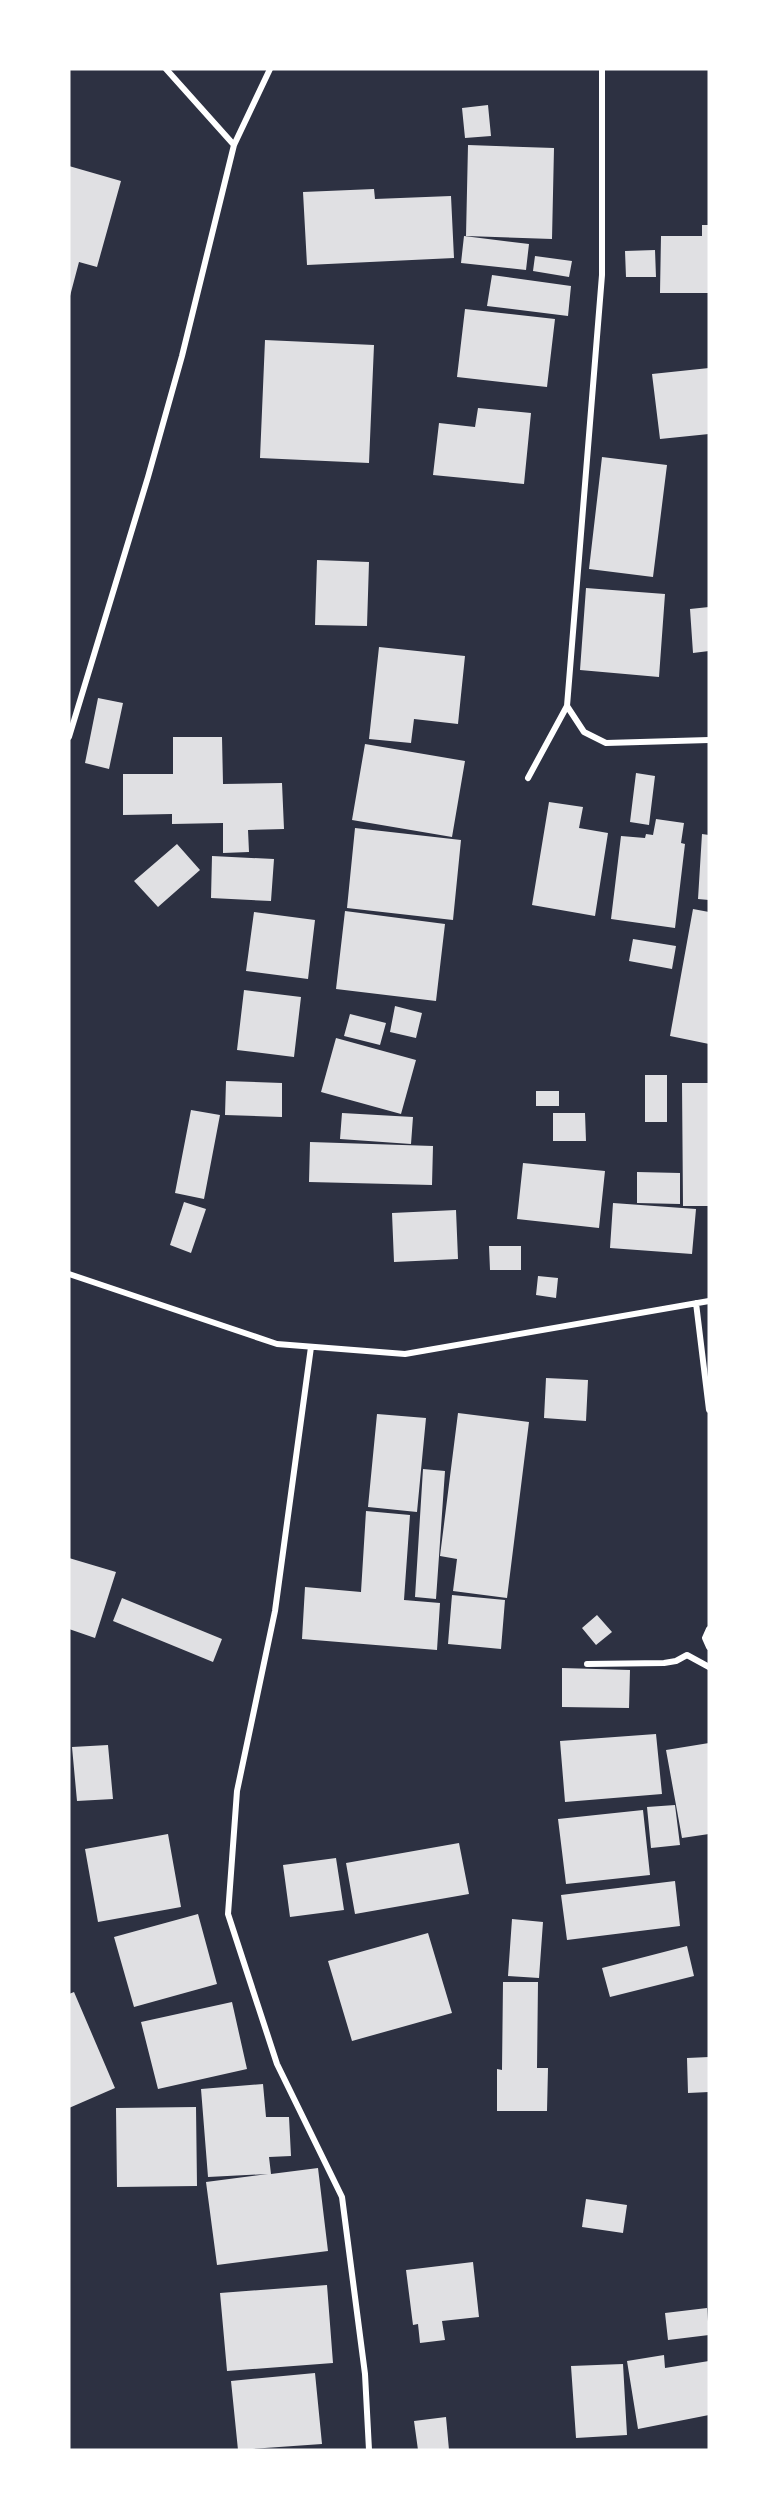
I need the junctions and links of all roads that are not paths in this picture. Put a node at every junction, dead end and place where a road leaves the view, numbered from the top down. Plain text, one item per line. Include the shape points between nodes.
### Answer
1 (166, 69) edge
2 (270, 69) edge
3 (602, 69) edge
4 (234, 145) junction
5 (567, 706) junction
6 (69, 737) edge
7 (709, 740) edge
8 (528, 778) dead end
9 (69, 1274) edge
10 (709, 1301) edge
11 (696, 1303) junction
12 (311, 1347) junction
13 (709, 1410) edge
14 (709, 1629) edge
15 (709, 1647) edge
16 (587, 1664) dead end
17 (709, 1667) edge
18 (369, 2450) edge

1 - 4 street
2 - 4 street
3 - 5 street via 602,275
4 - 6 street via 148,477
5 - 7 street via 584,732 606,743
5 - 8 street
9 - 12 street via 277,1344
10 - 11 street
11 - 12 street via 405,1354
11 - 13 street
12 - 18 street via 275,1611 237,1791 228,1914 277,2064 342,2197 365,2374
14 - 15 street via 705,1638
16 - 17 street via 664,1663 687,1654

